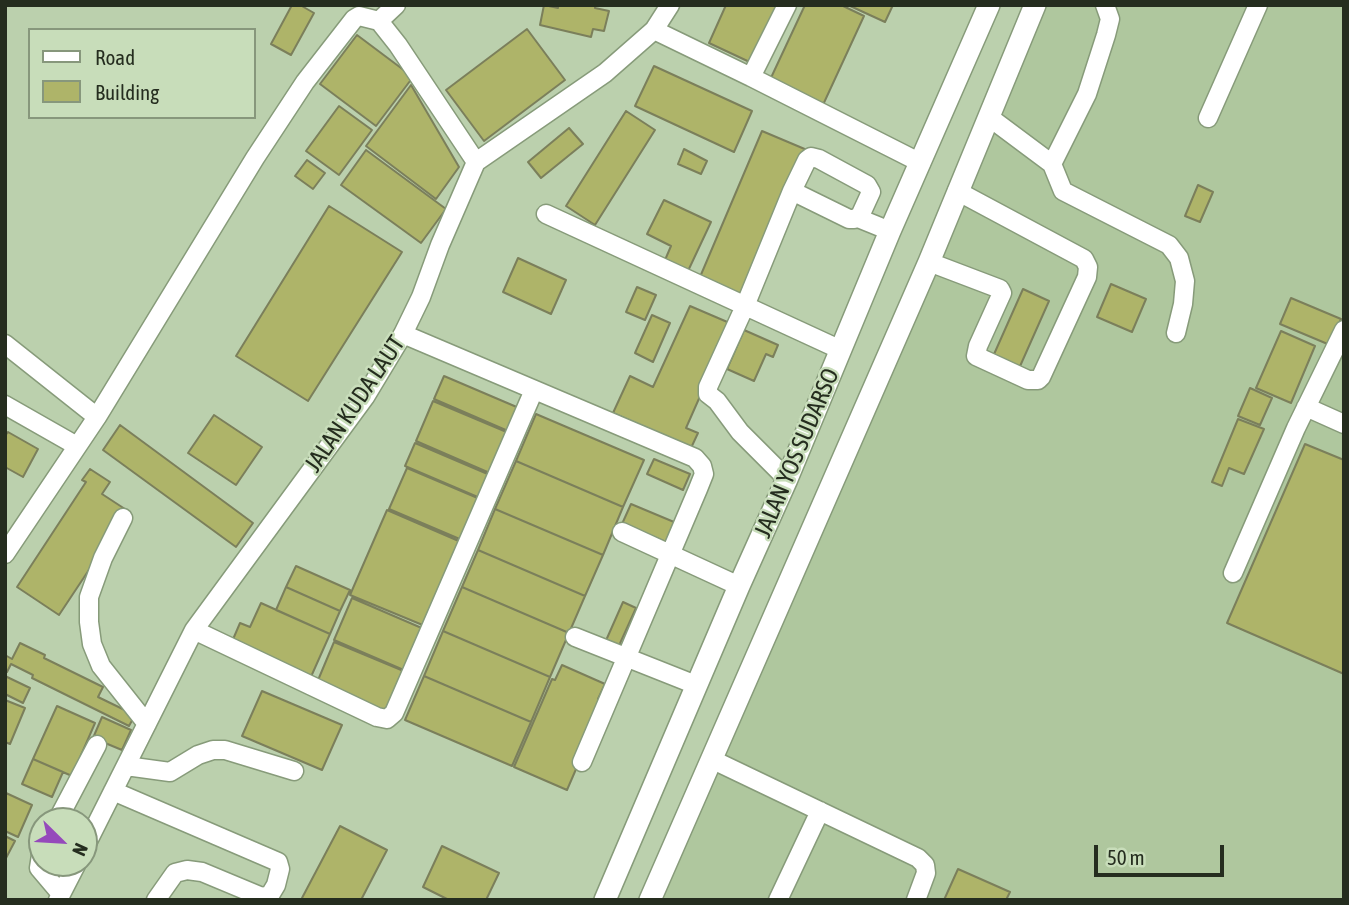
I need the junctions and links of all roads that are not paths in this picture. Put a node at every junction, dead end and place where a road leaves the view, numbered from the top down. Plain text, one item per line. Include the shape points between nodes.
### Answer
1 (396, 5) edge
2 (670, 5) edge
3 (787, 5) edge
4 (989, 5) edge
5 (1035, 5) edge
6 (1258, 5) edge
7 (1111, 10) edge
8 (379, 21) junction
9 (654, 30) junction
10 (751, 77) junction
11 (989, 117) junction
12 (1208, 118) dead end
13 (476, 162) junction
14 (921, 163) junction
15 (1052, 164) junction
16 (792, 191) junction
17 (957, 191) junction
18 (546, 214) dead end
19 (858, 218) junction
20 (890, 231) junction
21 (929, 262) junction
22 (745, 306) junction
23 (1344, 330) edge
24 (1175, 332) dead end
25 (403, 334) junction
26 (5, 344) edge
27 (841, 350) junction
28 (1337, 358) edge
29 (534, 390) junction
30 (5, 405) edge
31 (1306, 407) junction
32 (97, 416) junction
33 (1344, 424) edge
34 (77, 446) junction
35 (787, 479) junction
36 (123, 518) dead end
37 (622, 532) dead end
38 (5, 554) edge
39 (670, 554) junction
40 (1233, 573) dead end
41 (739, 586) junction
42 (194, 630) junction
43 (575, 637) dead end
44 (625, 657) junction
45 (696, 685) junction
46 (147, 724) junction
47 (97, 745) dead end
48 (710, 759) junction
49 (582, 762) dead end
50 (126, 766) junction
51 (294, 771) dead end
52 (113, 790) junction
53 (64, 807) edge
54 (820, 811) junction
55 (98, 821) edge
56 (46, 877) edge
57 (70, 877) edge
58 (60, 897) edge
59 (156, 900) edge
60 (604, 900) edge
61 (650, 900) edge
62 (778, 900) edge
63 (916, 900) edge

1 - 8 lane
2 - 9 lane
3 - 10 lane
4 - 14 main road, JALAN YOS SUDARSO
5 - 11 main road, JALAN YOS SUDARSO
6 - 12 lane
7 - 15 lane via 1087,94
8 - 13 lane
8 - 32 lane via 354,19 305,82
9 - 10 lane
9 - 13 lane via 605,73
10 - 14 lane
11 - 15 lane
11 - 17 main road, JALAN YOS SUDARSO
13 - 25 lane, JALAN KUDA LAUT
14 - 20 main road, JALAN YOS SUDARSO
15 - 24 lane via 1063,191 1169,245 1179,258 1184,304
16 - 19 lane via 849,219
16 - 19 lane via 807,160 819,159 870,189
16 - 22 lane
17 - 21 main road, JALAN YOS SUDARSO
17 - 21 lane via 1084,259 1088,267 1038,380 1028,380 976,356 1000,289
18 - 22 lane
19 - 20 lane
20 - 27 main road, JALAN YOS SUDARSO
21 - 48 main road, JALAN YOS SUDARSO
22 - 27 lane
22 - 35 lane via 708,394
23 - 28 lane
25 - 29 lane
25 - 42 lane, JALAN KUDA LAUT via 365,397
26 - 32 lane
27 - 35 main road, JALAN YOS SUDARSO
28 - 31 lane
29 - 39 lane via 695,458 702,466 704,474
29 - 42 lane via 394,713 387,719
30 - 34 lane
31 - 33 lane
31 - 40 lane
32 - 34 lane
34 - 38 lane
35 - 41 main road, JALAN YOS SUDARSO
36 - 46 lane via 89,597 89,622 101,666
37 - 39 lane
39 - 41 lane
39 - 44 lane
41 - 45 main road, JALAN YOS SUDARSO
42 - 46 lane, JALAN KUDA LAUT
43 - 44 lane
44 - 45 lane
44 - 49 lane
45 - 60 main road, JALAN YOS SUDARSO
46 - 50 lane, JALAN KUDA LAUT
47 - 53 lane
48 - 54 lane
48 - 61 main road, JALAN YOS SUDARSO
50 - 51 lane via 170,772 198,755 225,750
50 - 52 lane, JALAN KUDA LAUT
52 - 55 lane, JALAN KUDA LAUT
52 - 59 lane via 278,862 280,869 270,895 262,897 187,870 175,873
54 - 62 lane
54 - 63 lane via 918,858 926,873
56 - 58 lane
57 - 58 lane

